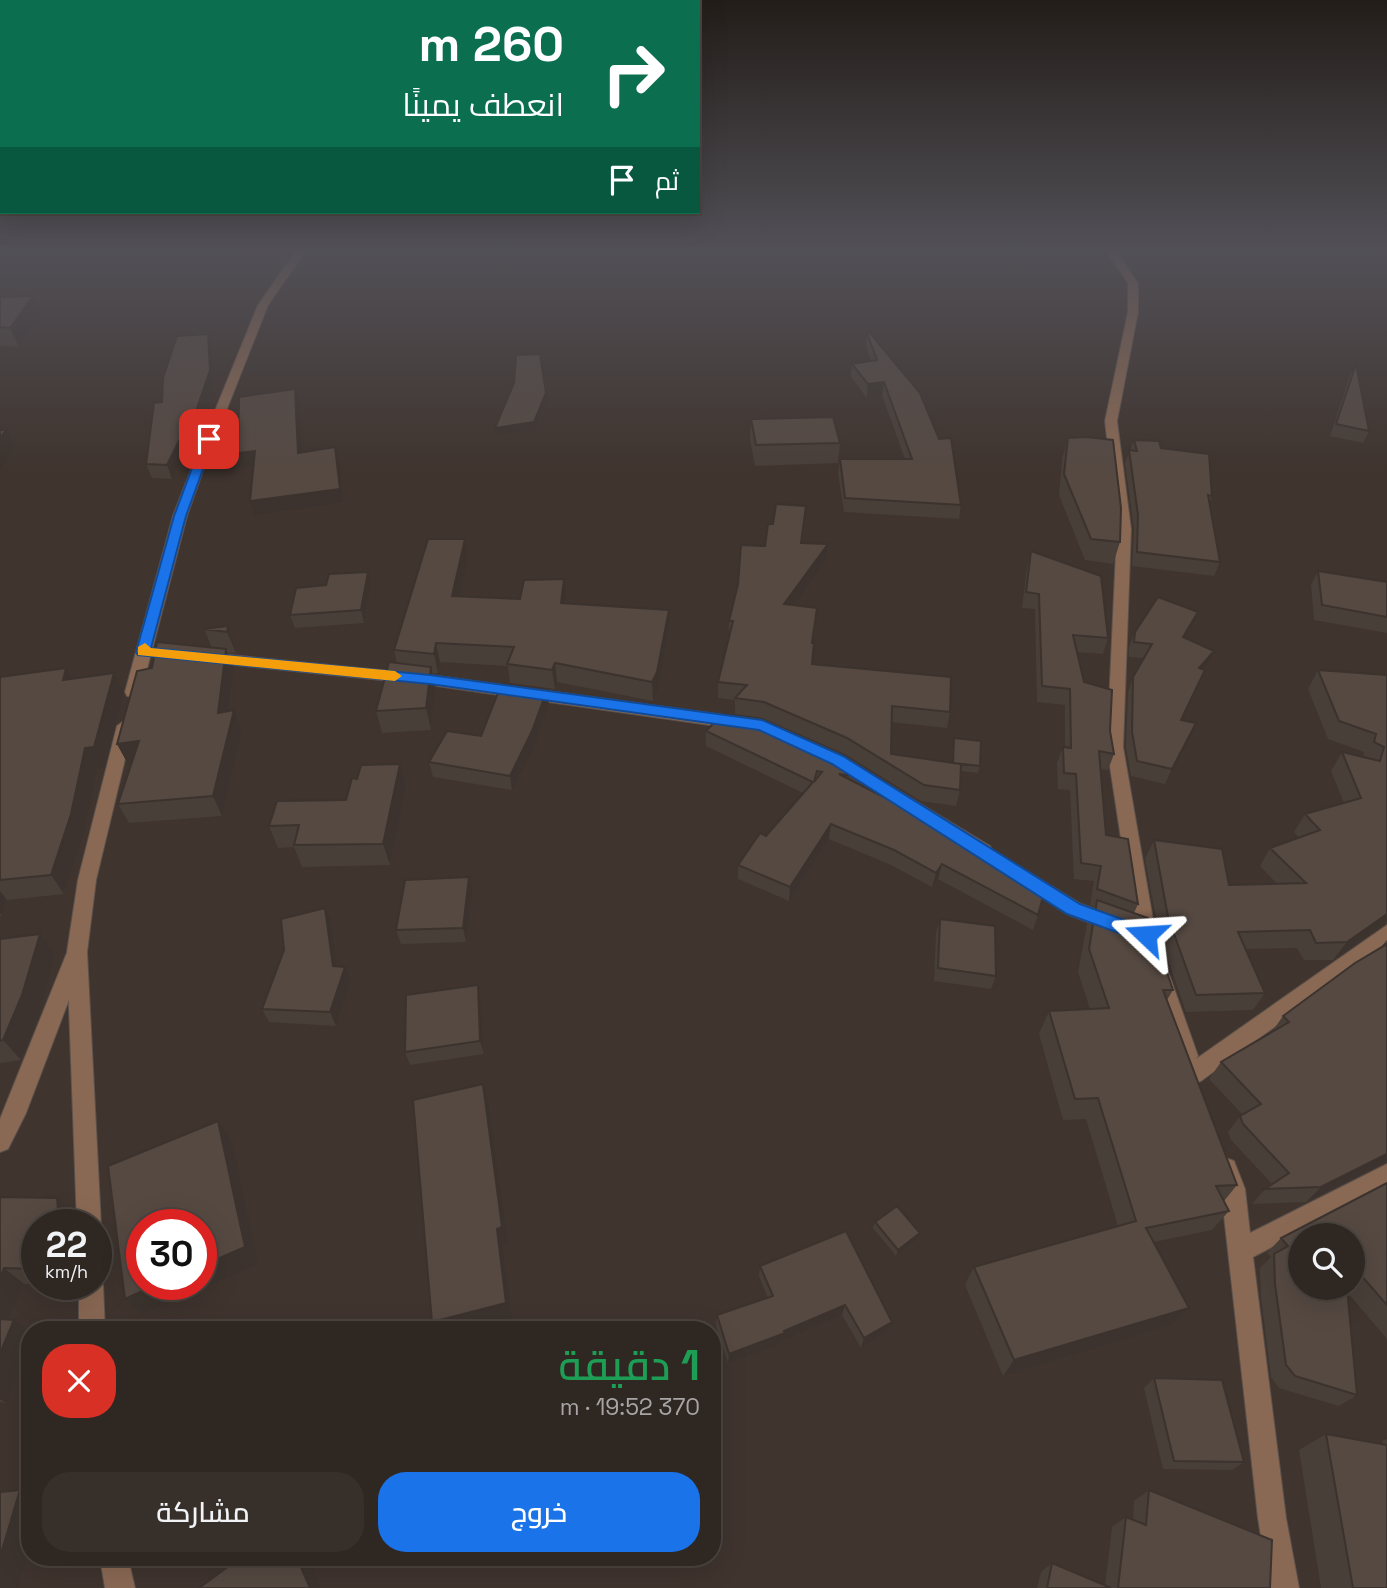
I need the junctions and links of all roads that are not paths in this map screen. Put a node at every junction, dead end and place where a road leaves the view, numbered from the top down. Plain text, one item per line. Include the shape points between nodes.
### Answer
1 (256, 322) edge
2 (1131, 322) edge
3 (198, 657) edge
4 (749, 724) edge
5 (838, 760) edge
6 (1387, 933) edge
7 (1146, 935) junction
8 (77, 952) junction
9 (0, 1141) edge
10 (1220, 1151) edge
11 (1387, 1175) edge
12 (88, 1209) edge
13 (1240, 1251) junction
14 (91, 1300) edge
15 (92, 1321) edge
16 (116, 1566) edge
17 (120, 1588) edge
18 (1284, 1588) edge

1 - 8 street via 180,516 150,652 87,880
2 - 7 street via 1111,421 1124,529 1115,747
3 - 4 street via 430,680
5 - 7 street via 1074,909
6 - 7 street via 1196,1080
8 - 9 street via 15,1114
8 - 12 street
10 - 13 street via 1233,1189
11 - 13 street
13 - 18 street
14 - 15 street
16 - 17 street

